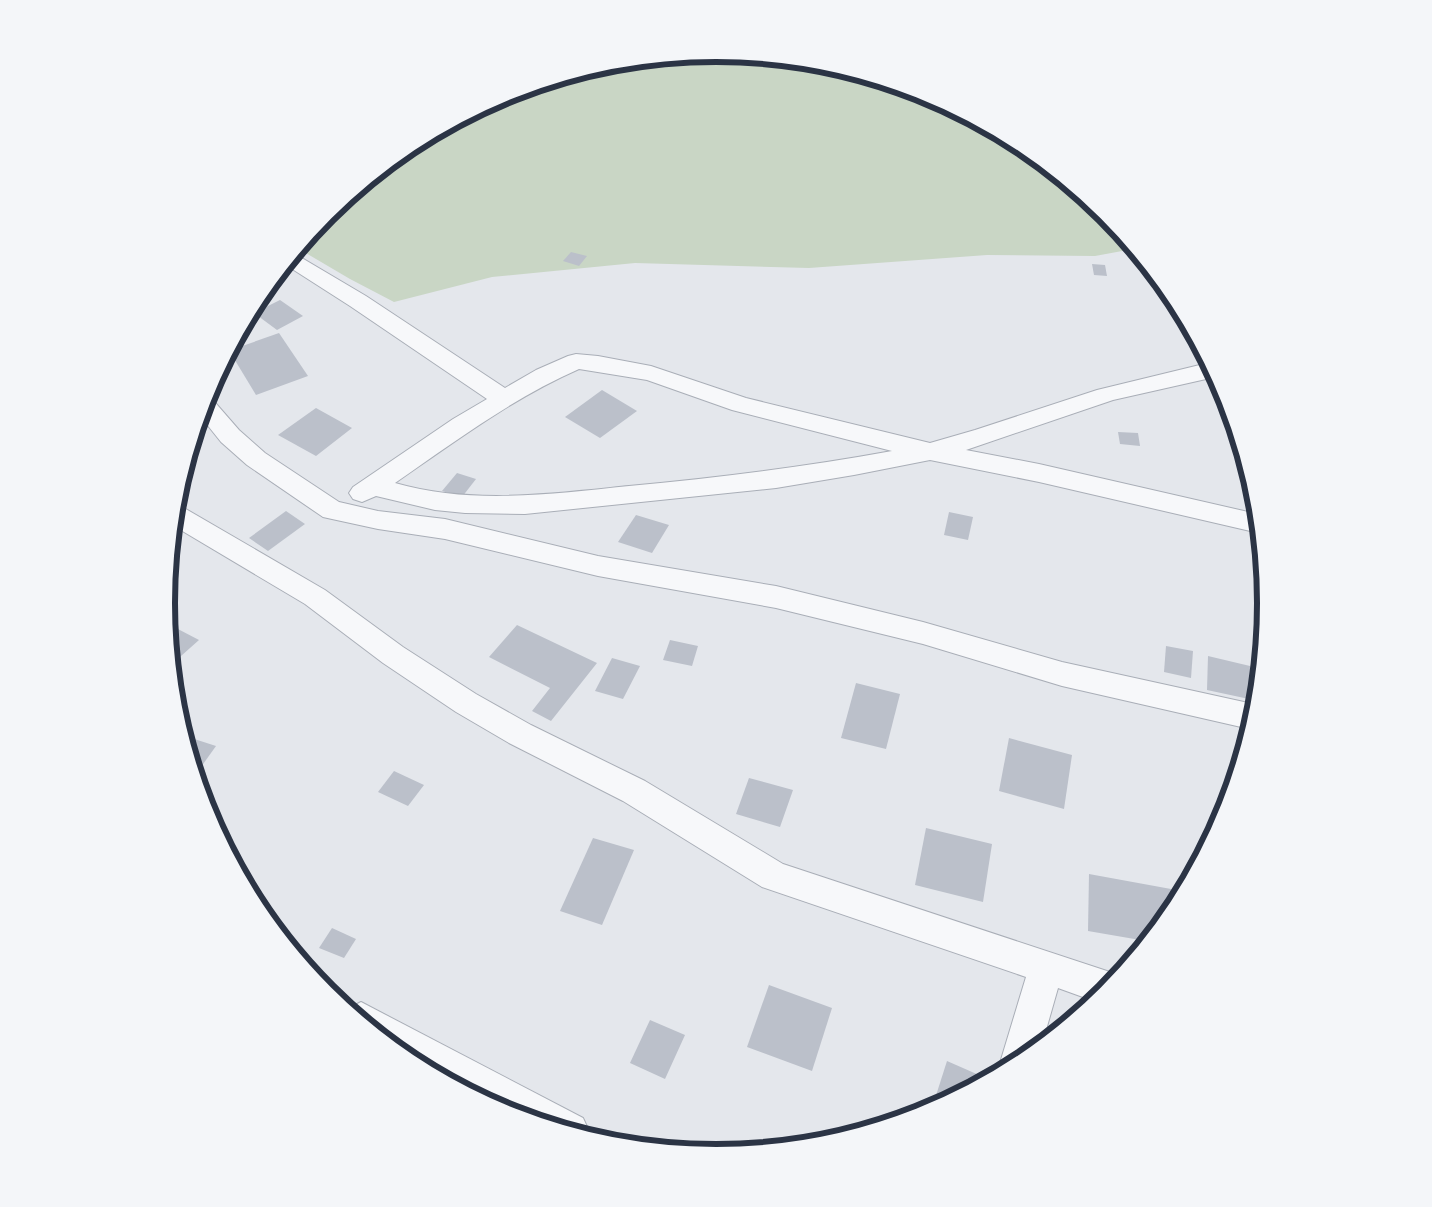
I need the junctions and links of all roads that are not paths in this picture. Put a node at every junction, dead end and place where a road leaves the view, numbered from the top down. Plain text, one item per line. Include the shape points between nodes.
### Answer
1 (296, 262) edge
2 (1204, 371) edge
3 (504, 399) junction
4 (210, 413) edge
5 (932, 451) junction
6 (373, 486) junction
7 (332, 510) junction
8 (182, 519) edge
9 (1250, 522) edge
10 (1246, 715) edge
11 (1046, 968) junction
12 (1100, 985) edge
13 (391, 1036) edge
14 (1022, 1049) edge
15 (541, 1116) edge

1 - 3 street
2 - 5 street via 1158,380 1072,405
3 - 5 street via 571,362 598,363 651,373 740,404
3 - 6 street
4 - 7 street via 256,459
5 - 6 street via 839,470 722,486 532,505 498,507 443,503 402,496
5 - 9 street
6 - 7 street
7 - 10 street via 445,529 598,566 776,597 923,633 1062,674
8 - 11 street via 315,597 393,655 466,703 634,791 774,876
11 - 12 street
11 - 14 street
13 - 15 street

